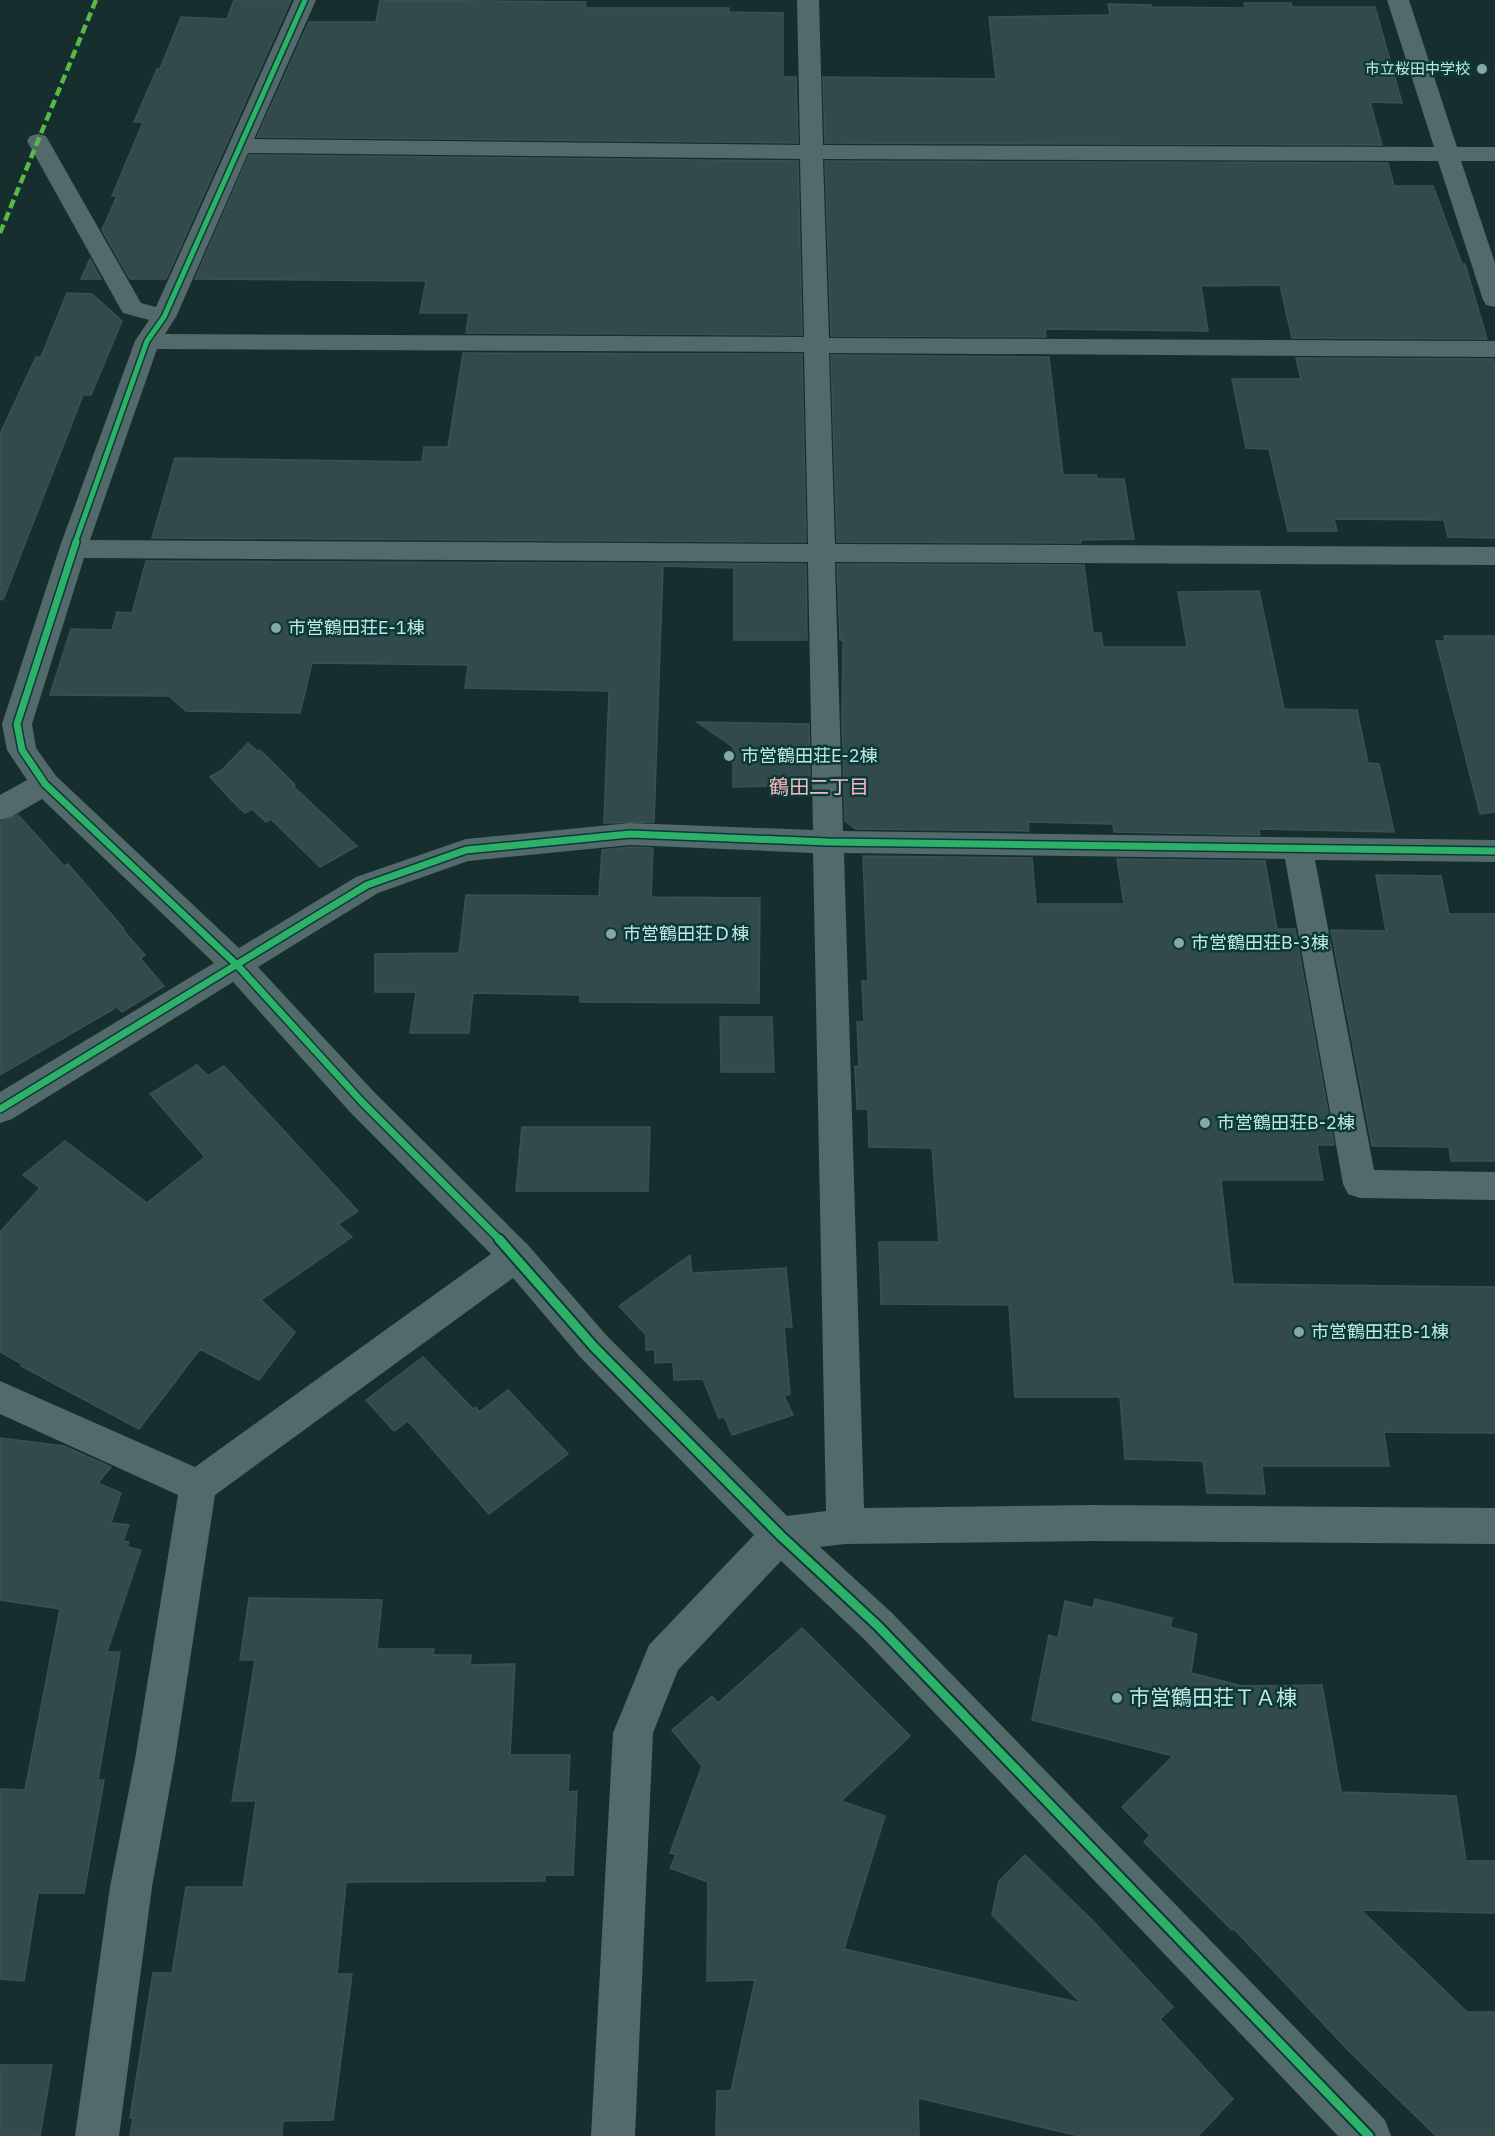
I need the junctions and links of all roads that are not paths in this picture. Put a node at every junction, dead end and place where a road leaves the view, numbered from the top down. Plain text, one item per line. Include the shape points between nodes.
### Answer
1 (305, 0) edge
2 (808, 0) edge
3 (1398, 0) edge
4 (38, 141) dead end
5 (240, 146) junction
6 (812, 152) junction
7 (1448, 154) junction
8 (1495, 154) edge
9 (1495, 300) edge
10 (164, 317) junction
11 (147, 341) junction
12 (814, 345) junction
13 (1495, 349) edge
14 (73, 549) junction
15 (822, 551) junction
16 (1495, 556) edge
17 (45, 784) junction
18 (0, 809) edge
19 (828, 842) junction
20 (1298, 849) junction
21 (1495, 850) edge
22 (237, 966) junction
23 (0, 1109) edge
24 (1495, 1186) edge
25 (516, 1257) junction
26 (0, 1396) edge
27 (198, 1486) junction
28 (844, 1526) junction
29 (1495, 1526) edge
30 (780, 1535) junction
31 (97, 2136) edge
32 (613, 2136) edge
33 (1369, 2136) edge

1 - 5 street
2 - 6 street
3 - 7 street
4 - 10 street via 132,308
5 - 6 street
5 - 10 street
6 - 7 street
6 - 12 street
7 - 8 street
7 - 9 street
10 - 11 street
11 - 12 street
11 - 14 street
12 - 13 street
12 - 15 street
14 - 15 street
14 - 17 street via 17,724 22,750
15 - 16 street
15 - 19 street
17 - 18 street
17 - 22 street
19 - 20 street
19 - 22 street via 630,834 466,850 367,885
19 - 28 street
20 - 21 street
20 - 24 street via 1360,1184
22 - 23 street
22 - 25 street via 362,1102
25 - 27 street
25 - 30 street via 594,1347
26 - 27 street
27 - 31 street via 131,1887
28 - 29 street
28 - 30 street
30 - 32 street via 663,1658 633,1733
30 - 33 street via 878,1626

